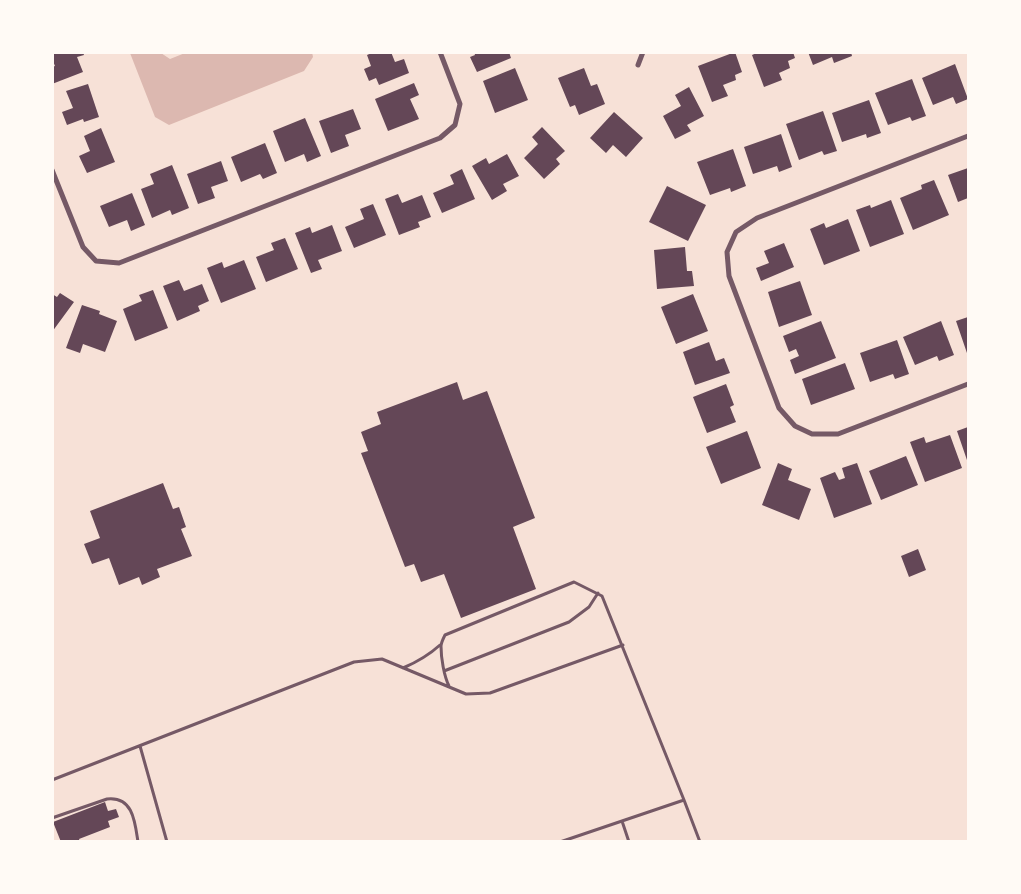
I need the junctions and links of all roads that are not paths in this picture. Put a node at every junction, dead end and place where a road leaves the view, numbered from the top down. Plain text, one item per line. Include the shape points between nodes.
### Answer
1 (440, 52) edge
2 (643, 52) edge
3 (638, 65) dead end
4 (968, 136) edge
5 (52, 170) edge
6 (968, 384) edge
7 (598, 593) junction
8 (441, 644) junction
9 (623, 644) junction
10 (403, 668) junction
11 (444, 671) junction
12 (449, 686) junction
13 (140, 746) junction
14 (52, 780) edge
15 (684, 800) junction
16 (52, 818) edge
17 (622, 821) junction
18 (138, 842) edge
19 (167, 842) edge
20 (560, 842) edge
21 (629, 842) edge
22 (700, 842) edge

1 - 5 street via 460,104 455,125 440,138 119,263 96,261 83,247
2 - 3 street
4 - 6 street via 757,218 736,232 727,252 729,276 779,408 796,426 812,434 838,434
7 - 8 lane via 574,582 445,635
7 - 9 lane
7 - 11 lane via 589,607 569,622
8 - 10 lane via 430,654
8 - 11 lane
9 - 12 lane via 490,693 466,694
9 - 15 lane
10 - 12 lane
10 - 13 lane via 382,659 354,662
11 - 12 lane
13 - 14 lane
13 - 19 lane
15 - 17 lane
15 - 22 lane
16 - 18 lane via 106,799 115,799 130,809
17 - 20 lane
17 - 21 lane

